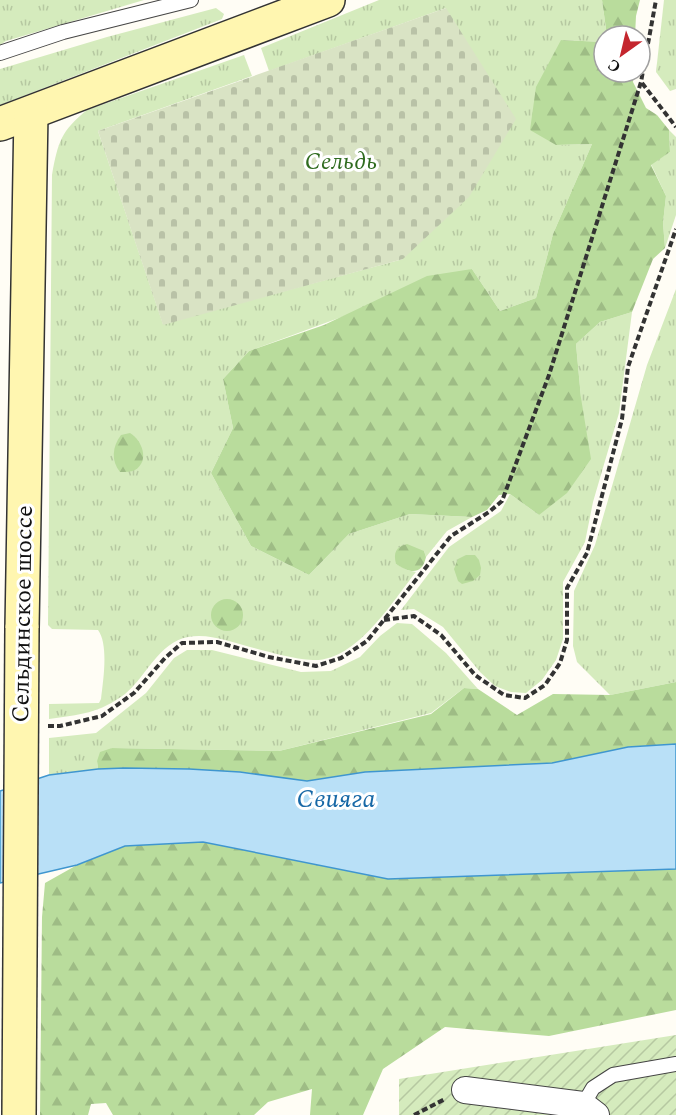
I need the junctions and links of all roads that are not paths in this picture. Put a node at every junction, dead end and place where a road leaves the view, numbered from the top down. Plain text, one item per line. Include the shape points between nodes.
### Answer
1 (191, 0) edge
2 (328, 0) edge
3 (293, 6) edge
4 (0, 53) edge
5 (31, 113) junction
6 (0, 124) edge
7 (676, 1064) edge
8 (465, 1090) road end
9 (589, 1110) edge
10 (19, 1115) edge

1 - 4 lane via 63,32
2 - 3 main road
3 - 5 main road
5 - 6 main road
5 - 10 main road, Сельдинское шоссе, bridge
7 - 9 lane via 613,1075 593,1088
8 - 9 street

